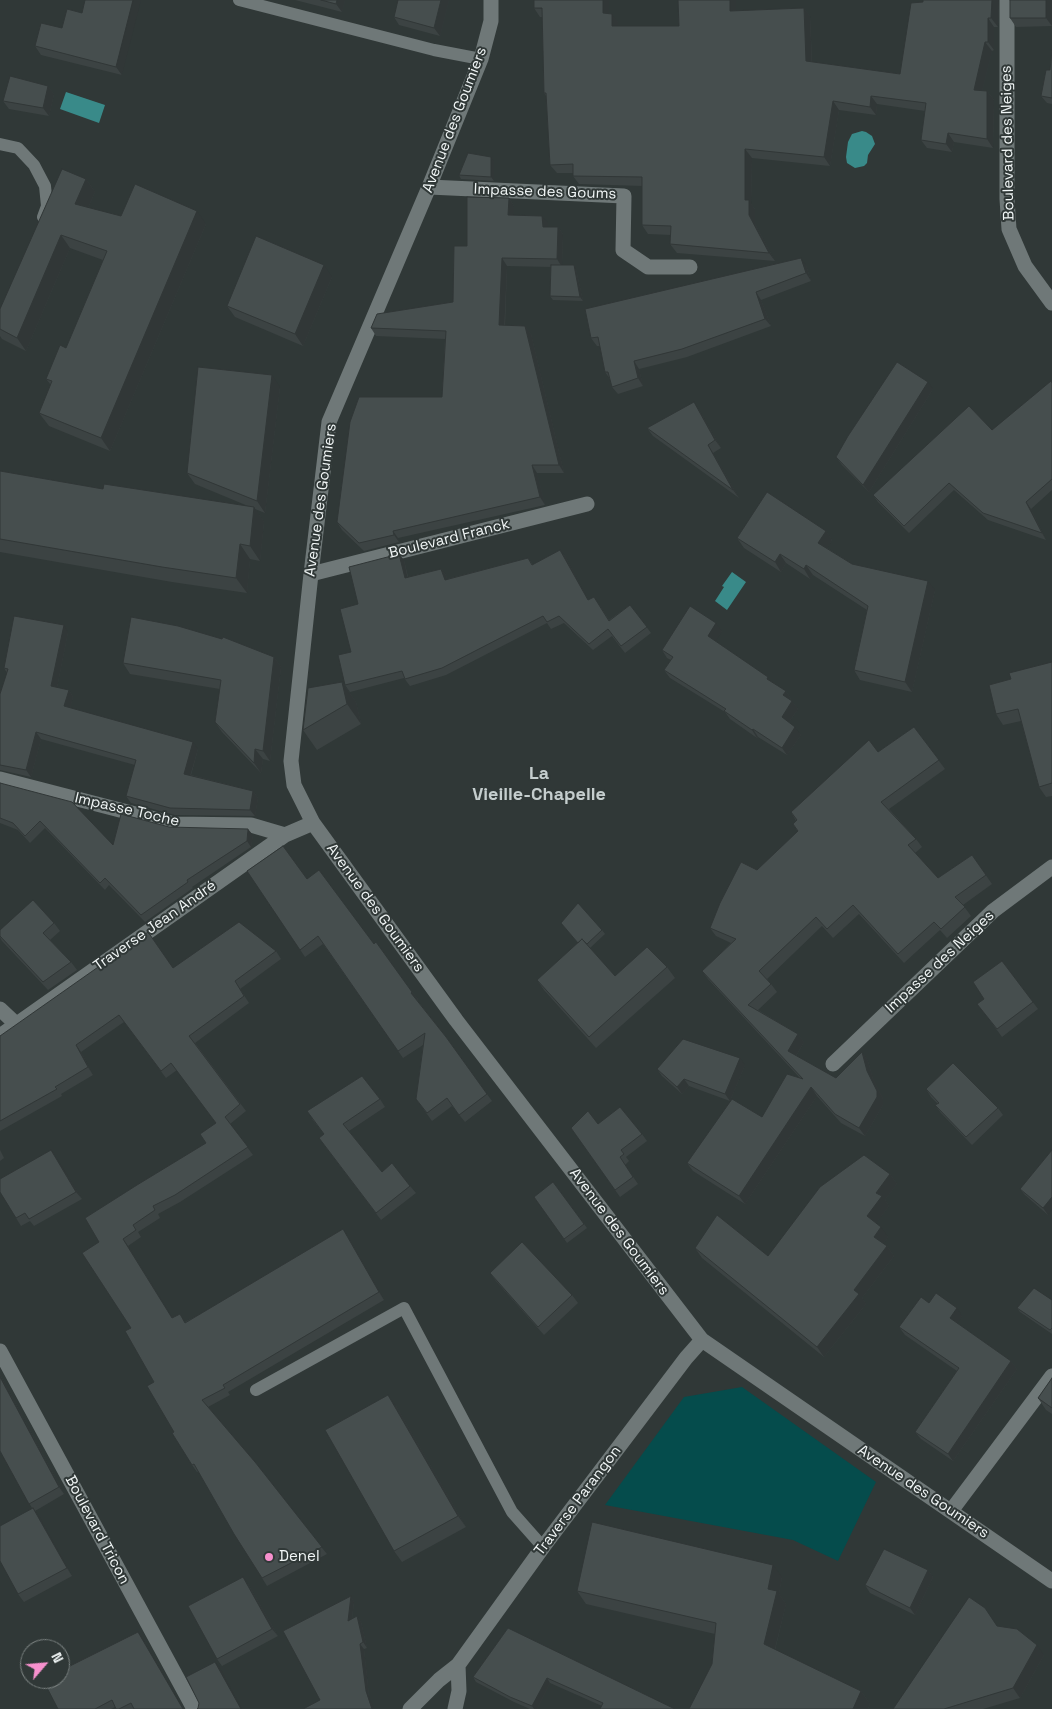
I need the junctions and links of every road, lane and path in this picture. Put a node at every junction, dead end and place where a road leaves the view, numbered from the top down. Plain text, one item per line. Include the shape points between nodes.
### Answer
1 (239, 0) edge
2 (491, 0) edge
3 (1007, 0) edge
4 (481, 59) junction
5 (0, 144) edge
6 (429, 188) junction
7 (36, 232) edge
8 (690, 267) dead end
9 (1051, 298) edge
10 (587, 504) dead end
11 (311, 574) junction
12 (0, 779) edge
13 (313, 823) junction
14 (285, 835) junction
15 (1052, 867) edge
16 (0, 1009) edge
17 (16, 1024) junction
18 (0, 1036) edge
19 (834, 1064) dead end
20 (702, 1340) junction
21 (0, 1351) edge
22 (1052, 1376) edge
23 (256, 1390) dead end
24 (951, 1511) junction
25 (544, 1547) junction
26 (1052, 1581) edge
27 (458, 1665) junction
28 (194, 1709) edge
29 (410, 1709) edge
30 (455, 1709) edge

1 - 4 lane
2 - 4 street, Avenue des Goumiers via 491,22
3 - 9 street, Boulevard des Neiges via 1008,230 1025,266
4 - 6 street, Avenue des Goumiers
5 - 7 lane via 18,148 34,165 45,186 47,206
6 - 8 street, Impasse des Goums via 624,196 623,250 648,267
6 - 11 street, Avenue des Goumiers via 330,422
10 - 11 street, Boulevard Franck
11 - 13 street, Avenue des Goumiers via 291,761 294,785
12 - 14 street, Impasse Toche via 174,824 251,825
13 - 14 street, Traverse Jean André
13 - 20 street, Avenue des Goumiers via 456,1020
14 - 17 street, Traverse Jean André
15 - 19 street, Impasse des Neiges via 993,912
16 - 17 street
17 - 18 street, Traverse Jean André
20 - 24 street, Avenue des Goumiers
20 - 25 street, Traverse Parangon
21 - 28 street, Boulevard Tricon
22 - 24 street
23 - 25 lane via 404,1308 512,1512
24 - 26 street, Avenue des Goumiers
25 - 27 street, Traverse Parangon
27 - 29 street, Traverse Parangon
27 - 30 street via 459,1691

